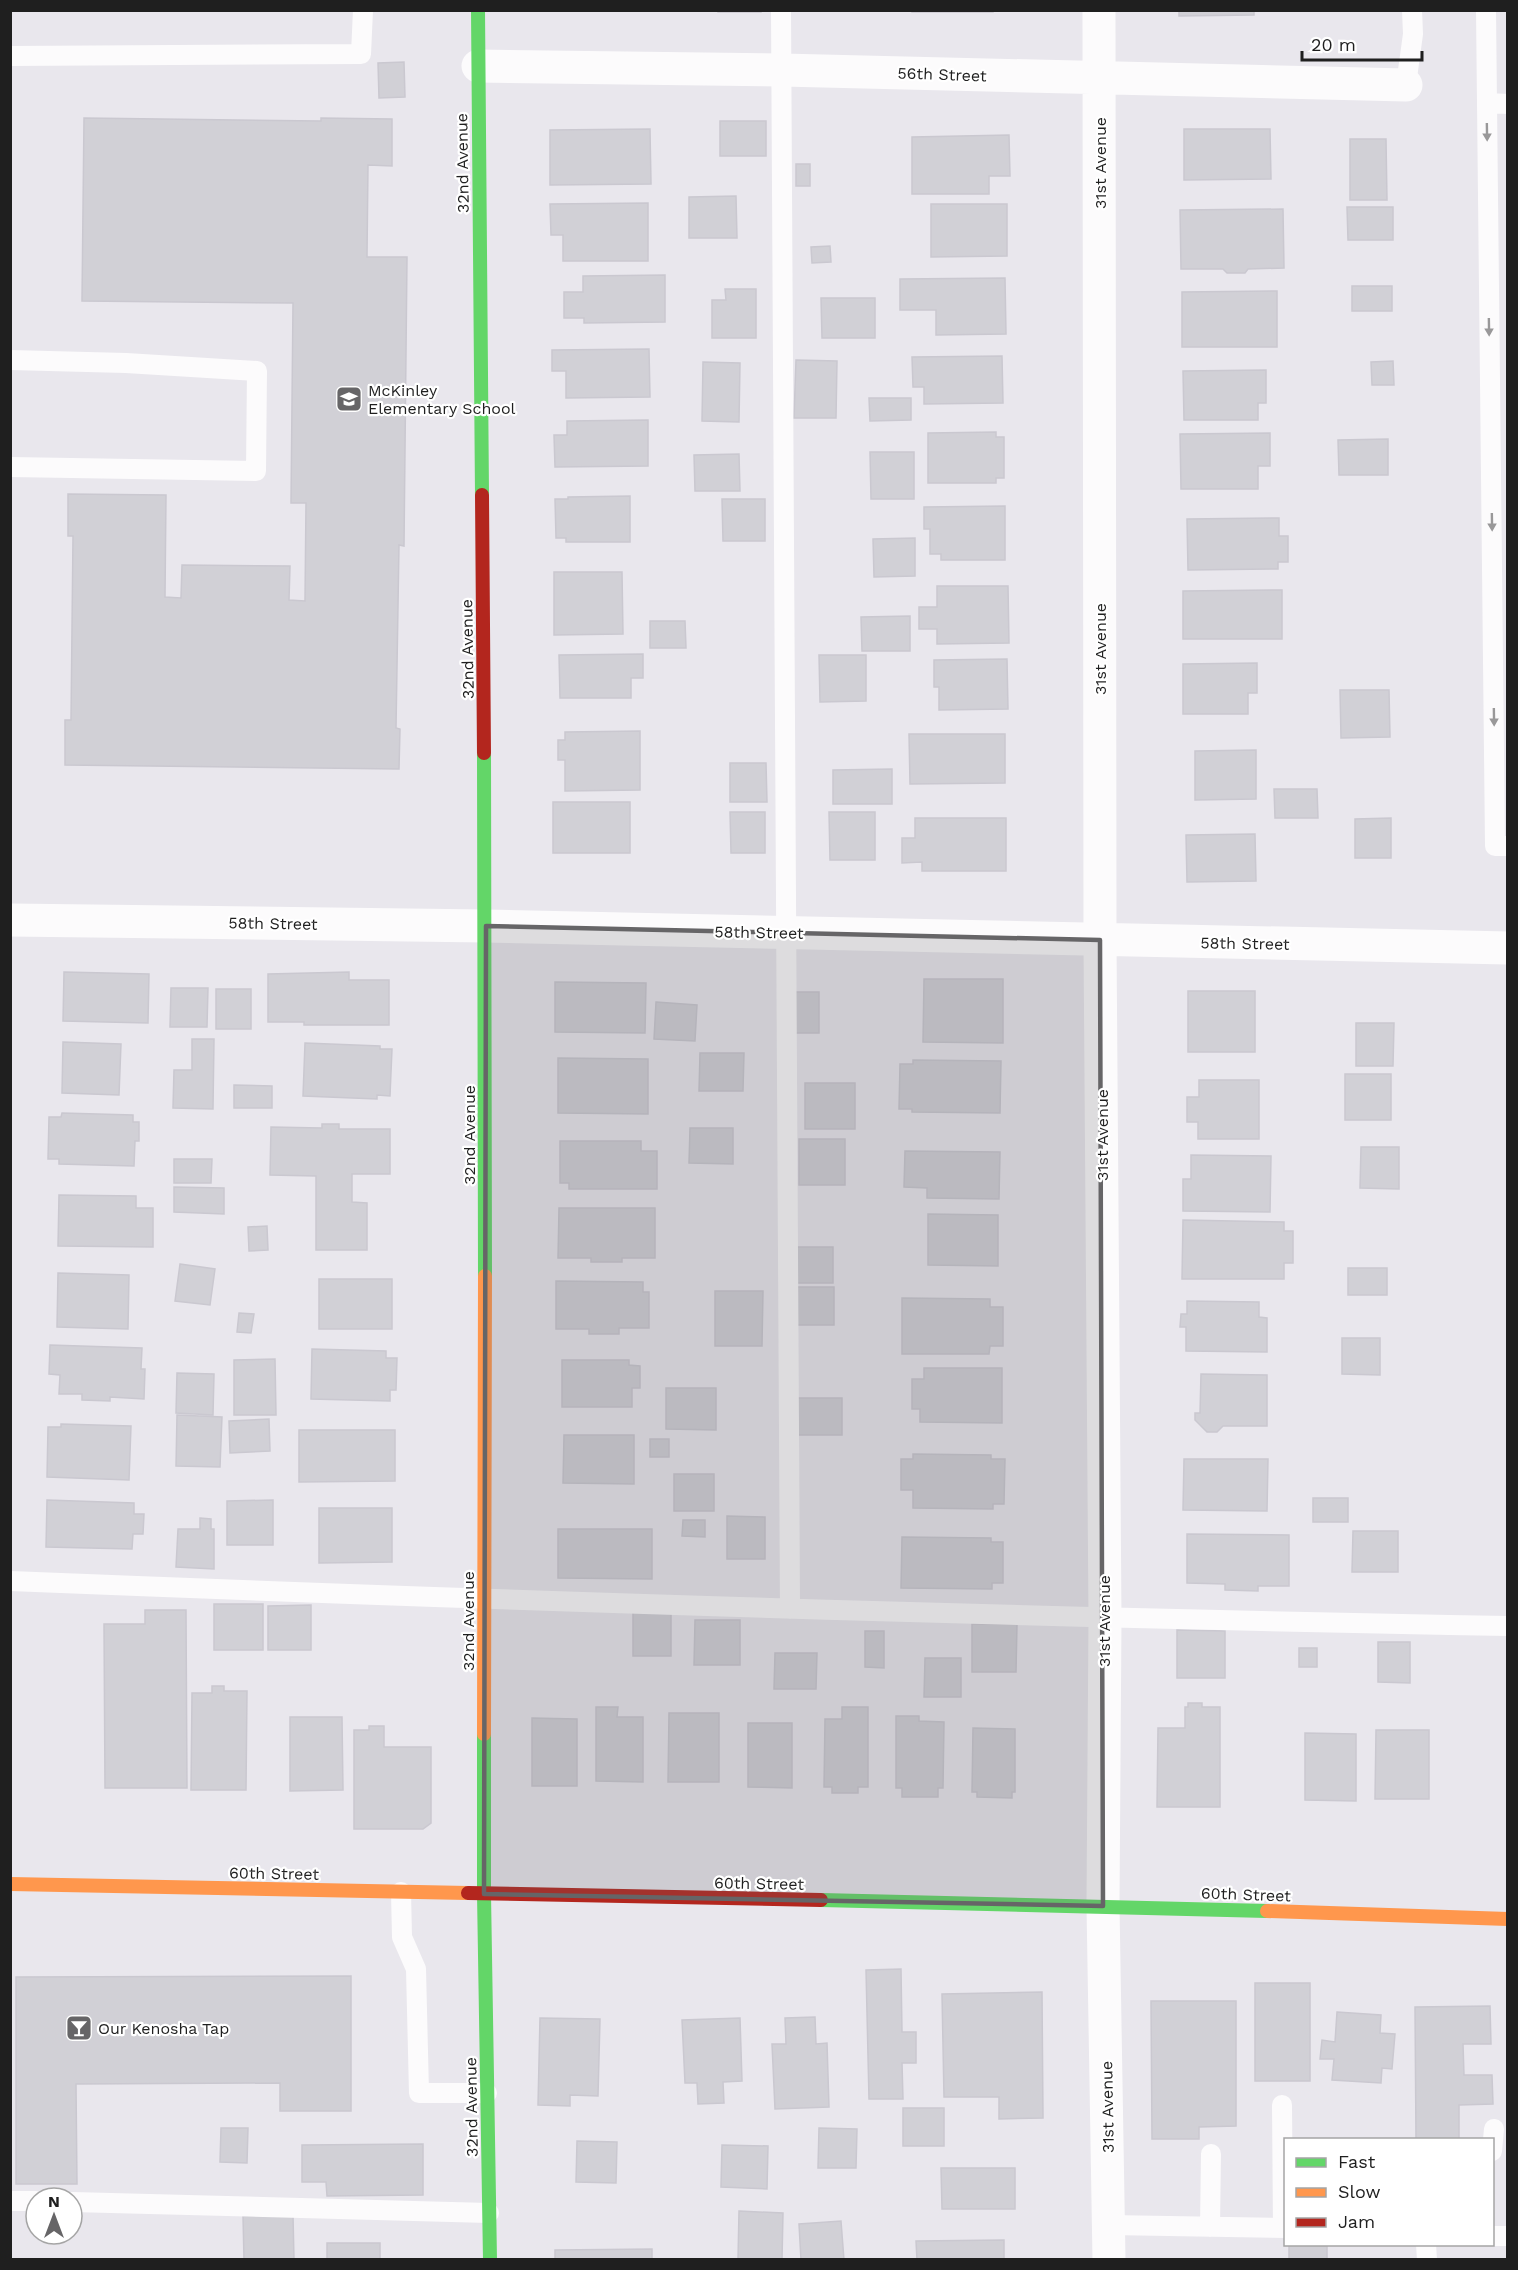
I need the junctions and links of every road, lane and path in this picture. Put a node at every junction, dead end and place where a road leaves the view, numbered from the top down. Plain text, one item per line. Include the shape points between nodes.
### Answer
1 (363, 10) edge
2 (478, 10) edge
3 (781, 10) edge
4 (1099, 10) edge
5 (1412, 10) edge
6 (1486, 10) edge
7 (10, 56) edge
8 (478, 66) junction
9 (782, 70) junction
10 (1100, 78) junction
11 (1406, 85) joint
12 (1486, 103) junction
13 (1508, 104) edge
14 (10, 360) edge
15 (10, 467) edge
16 (1501, 846) edge
17 (10, 920) edge
18 (486, 926) junction
19 (787, 933) junction
20 (1100, 940) junction
21 (1508, 948) edge
22 (10, 1581) edge
23 (485, 1600) junction
24 (790, 1609) junction
25 (1105, 1619) junction
26 (1508, 1626) edge
27 (10, 1884) edge
28 (401, 1892) junction
29 (484, 1894) junction
30 (1103, 1906) junction
31 (1508, 1919) edge
32 (487, 2093) junction
33 (1282, 2105) dead end
34 (1494, 2129) dead end
35 (1493, 2138) edge
36 (1210, 2154) dead end
37 (84, 2202) edge
38 (489, 2213) junction
39 (1109, 2225) junction
40 (1210, 2227) junction
41 (1284, 2228) edge
42 (490, 2259) edge
43 (1109, 2259) edge

1 - 7 lane via 361,54
2 - 8 street, 32nd Avenue
3 - 9 lane
4 - 10 street, 31st Avenue
5 - 11 lane
6 - 12 lane
8 - 9 street, 56th Street
8 - 18 street, 32nd Avenue
9 - 10 street, 56th Street
9 - 19 lane
10 - 11 street, 56th Street
10 - 20 street, 31st Avenue
12 - 13 lane
12 -> 16 lane
14 - 15 lane via 257,371 256,471
17 - 18 street, 58th Street
18 - 19 street, 58th Street
18 - 23 street, 32nd Avenue
19 - 20 street, 58th Street
19 - 24 lane
20 - 21 street, 58th Street
20 - 25 street, 31st Avenue
22 - 23 lane
23 - 24 lane
23 - 29 street, 32nd Avenue
24 - 25 lane
25 - 26 lane
25 - 30 street, 31st Avenue
27 - 28 street, 60th Street
28 - 29 street, 60th Street
28 - 32 lane via 402,1937 416,1969 419,2093
29 - 30 street, 60th Street
29 - 32 street, 32nd Avenue
30 - 31 street, 60th Street
30 - 39 street, 31st Avenue
32 - 38 street, 32nd Avenue
33 - 41 lane
34 - 35 lane
36 - 40 lane
37 - 38 lane
38 - 42 street, 32nd Avenue
39 - 40 lane
39 - 43 street, 31st Avenue
40 - 41 lane

